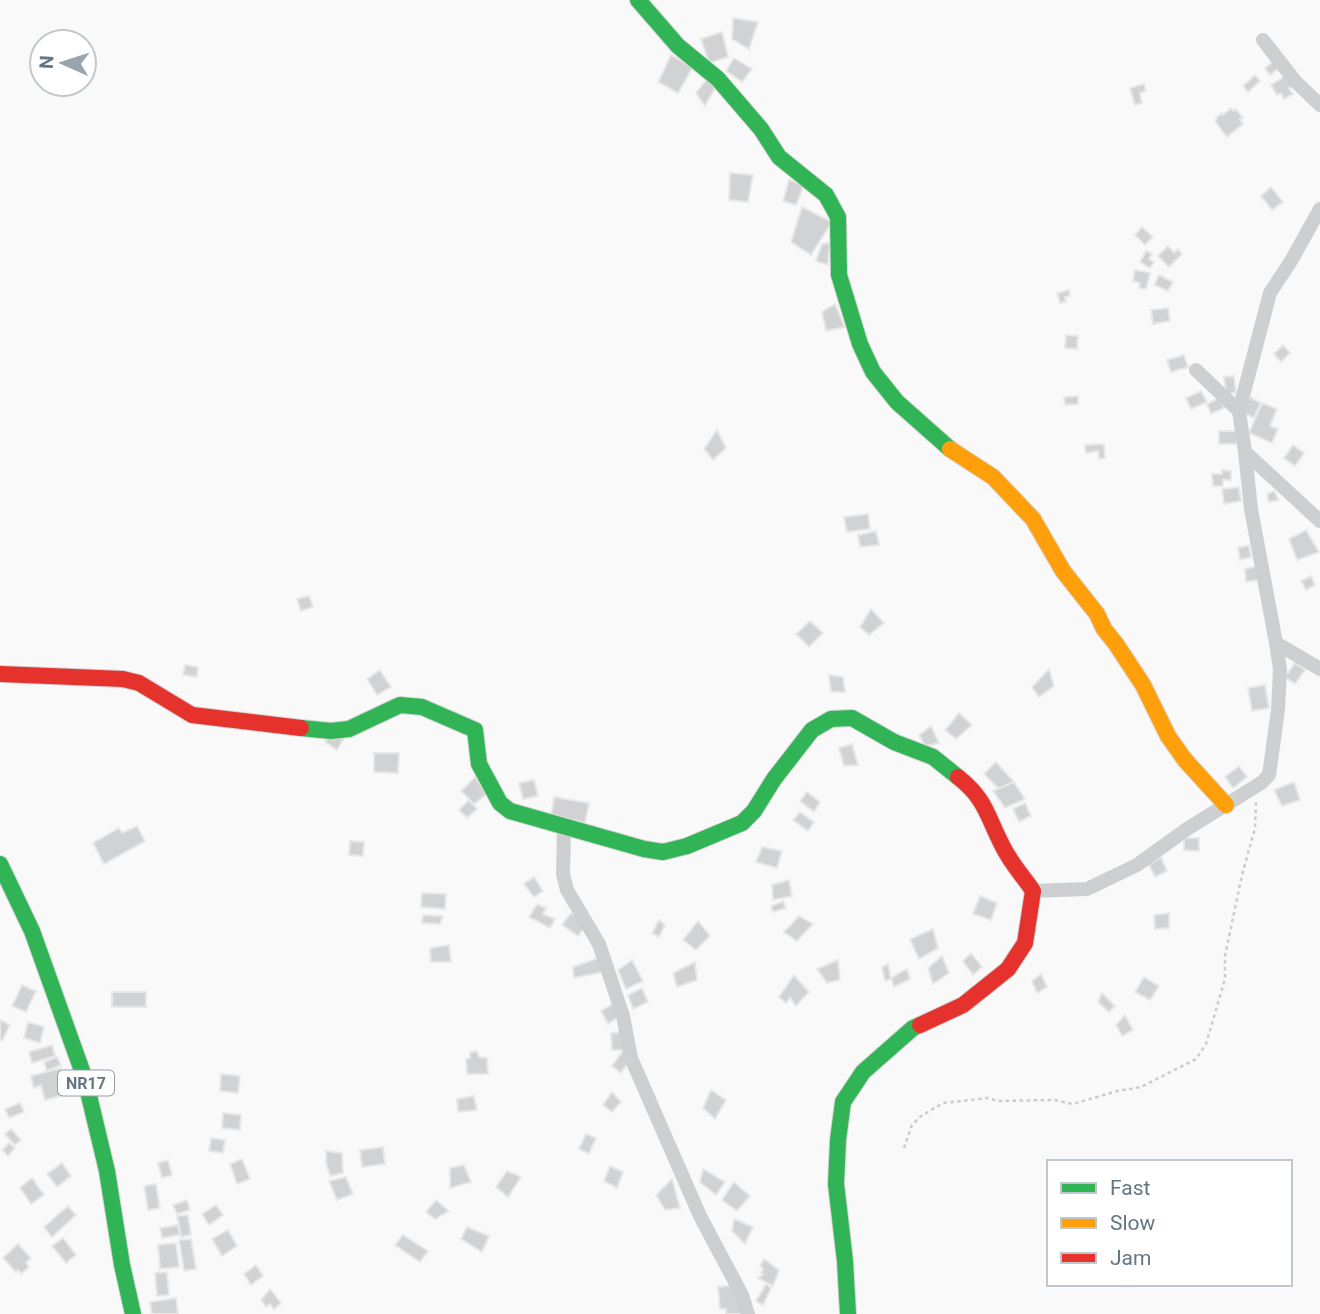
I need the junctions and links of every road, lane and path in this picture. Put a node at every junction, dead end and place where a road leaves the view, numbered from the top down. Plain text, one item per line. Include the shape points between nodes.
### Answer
1 (638, 0) edge
2 (1263, 40) dead end
3 (1320, 105) edge
4 (1320, 209) edge
5 (1196, 370) dead end
6 (1239, 411) junction
7 (1245, 452) junction
8 (1320, 521) edge
9 (1276, 643) junction
10 (1320, 669) edge
11 (0, 674) edge
12 (1261, 783) junction
13 (1226, 805) junction
14 (564, 827) junction
15 (0, 864) edge
16 (1033, 891) junction
17 (904, 1148) dead end
18 (133, 1314) edge
19 (748, 1314) edge
20 (848, 1314) edge

1 - 13 street via 678,46 718,79 779,157 826,195 838,217 839,275 873,372 897,402 955,453 993,477 1033,519 1143,685 1168,736
2 - 3 street
4 - 6 street via 1270,293
5 - 6 street
6 - 7 street
7 - 8 street
7 - 9 street
9 - 10 street
9 - 12 street via 1278,710 1269,775
11 - 14 street via 123,679 139,683 192,715 331,731 349,729 400,705 422,707 475,730 479,764 500,803 510,811
12 - 13 street
12 - 17 path via 1225,956 1225,979 1206,1044 1196,1059 1141,1087 1073,1104 988,1098 943,1104 912,1125
13 - 16 street via 1137,865 1087,890
14 - 16 street via 663,852 687,846 742,823 812,730 831,719 852,718 933,757 972,788 1003,848
14 - 19 street via 567,890 599,944 624,1016 631,1058 699,1216
15 - 18 street, NR17 via 32,931 85,1079
16 - 20 street via 1025,943 1008,969 963,1005 913,1028 863,1072 843,1102 836,1185

